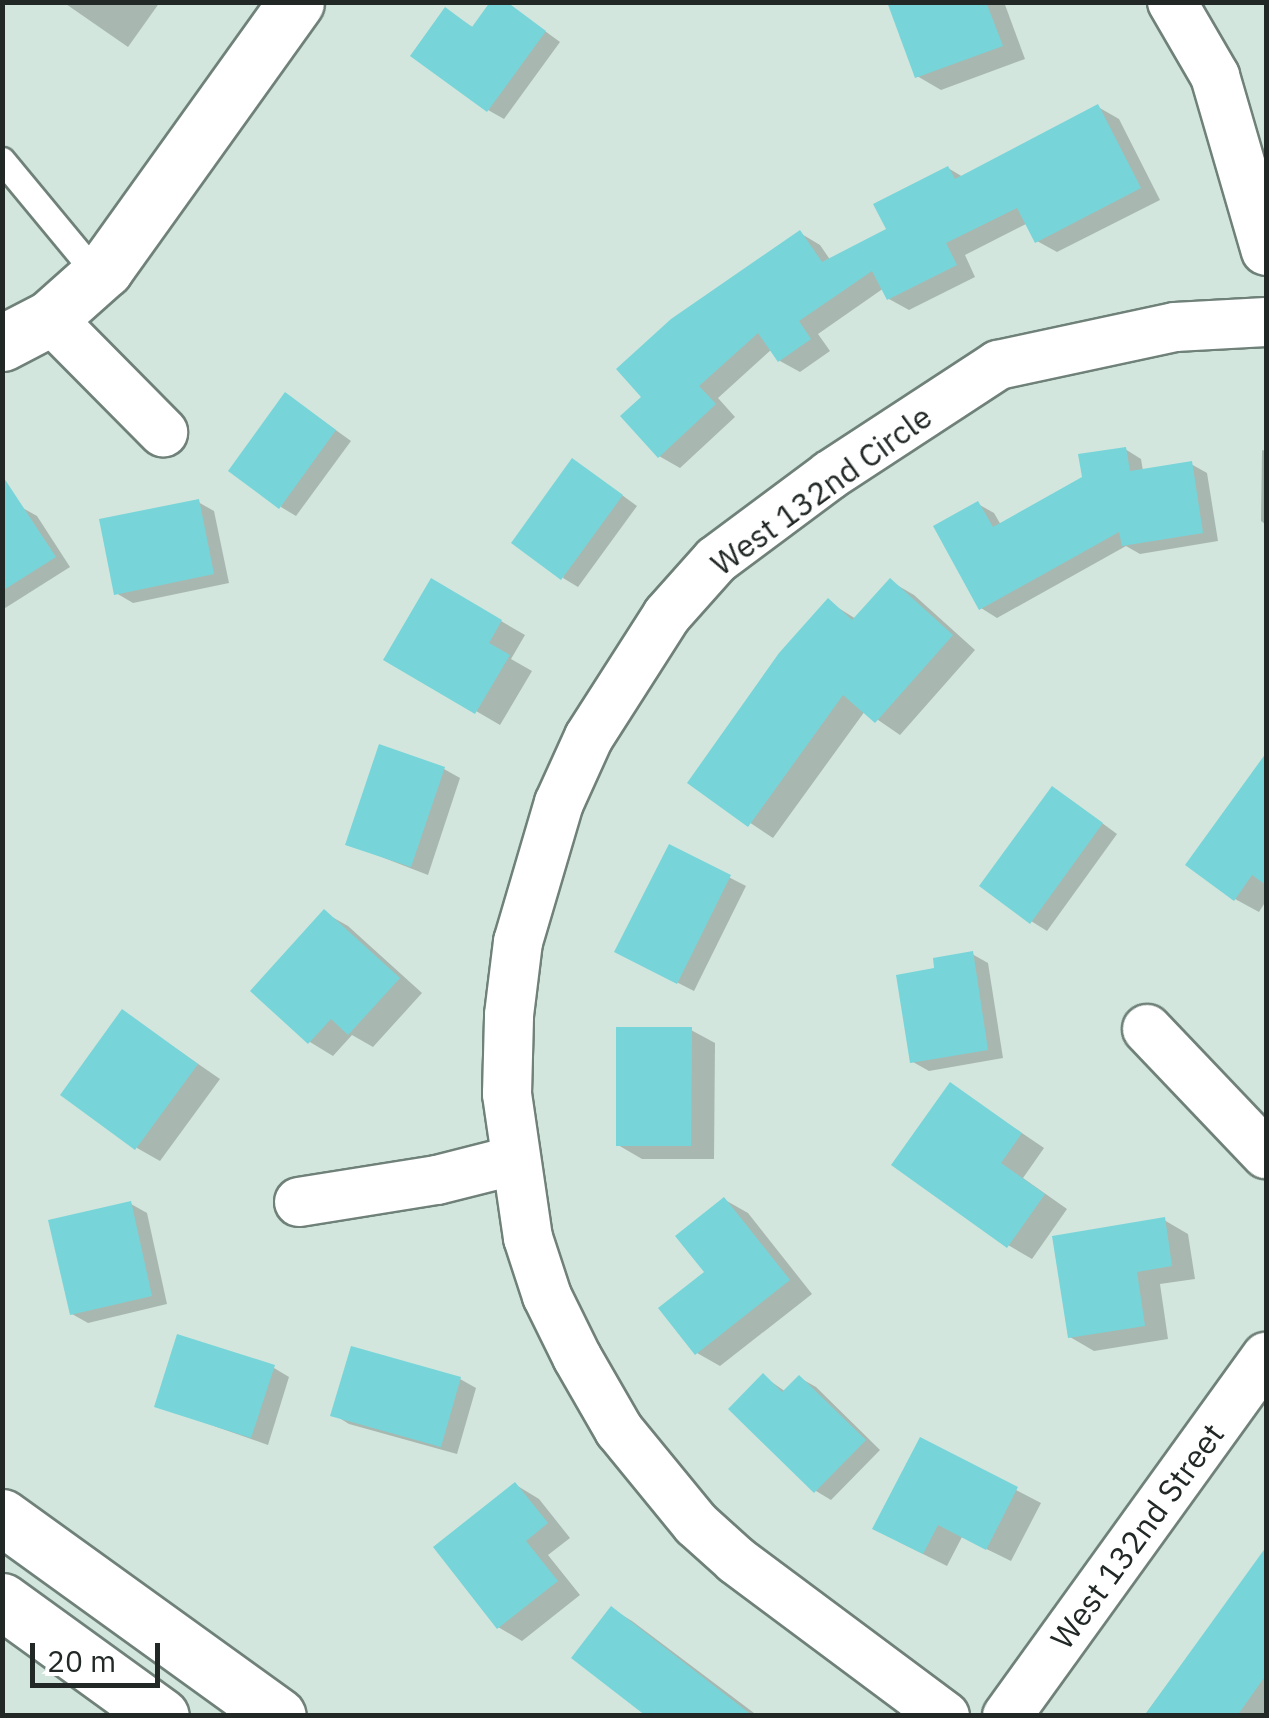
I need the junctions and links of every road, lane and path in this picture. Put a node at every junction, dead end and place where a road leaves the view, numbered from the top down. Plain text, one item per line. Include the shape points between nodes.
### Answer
1 (296, 2) edge
2 (1172, 2) edge
3 (2, 160) edge
4 (1266, 252) edge
5 (98, 276) junction
6 (50, 318) junction
7 (1266, 322) edge
8 (2, 343) edge
9 (163, 432) dead end
10 (1147, 1029) dead end
11 (1266, 1154) edge
12 (516, 1160) junction
13 (299, 1202) dead end
14 (1266, 1357) edge
15 (2, 1517) edge
16 (2, 1601) edge
17 (161, 1716) edge
18 (278, 1716) edge
19 (946, 1716) edge
20 (1006, 1716) edge

1 - 5 main road
2 - 4 street via 1215,76
3 - 5 lane
5 - 6 main road
6 - 8 main road
6 - 9 street
7 - 12 street, West 132nd Circle via 1175,327 998,366 830,474 716,560 668,615 588,737 535,872 509,1015 507,1094
10 - 11 street
12 - 13 street
12 - 19 street, West 132nd Circle via 528,1238 547,1296 620,1430 656,1478 736,1560
14 - 20 street, West 132nd Street
15 - 18 main road
16 - 17 main road

